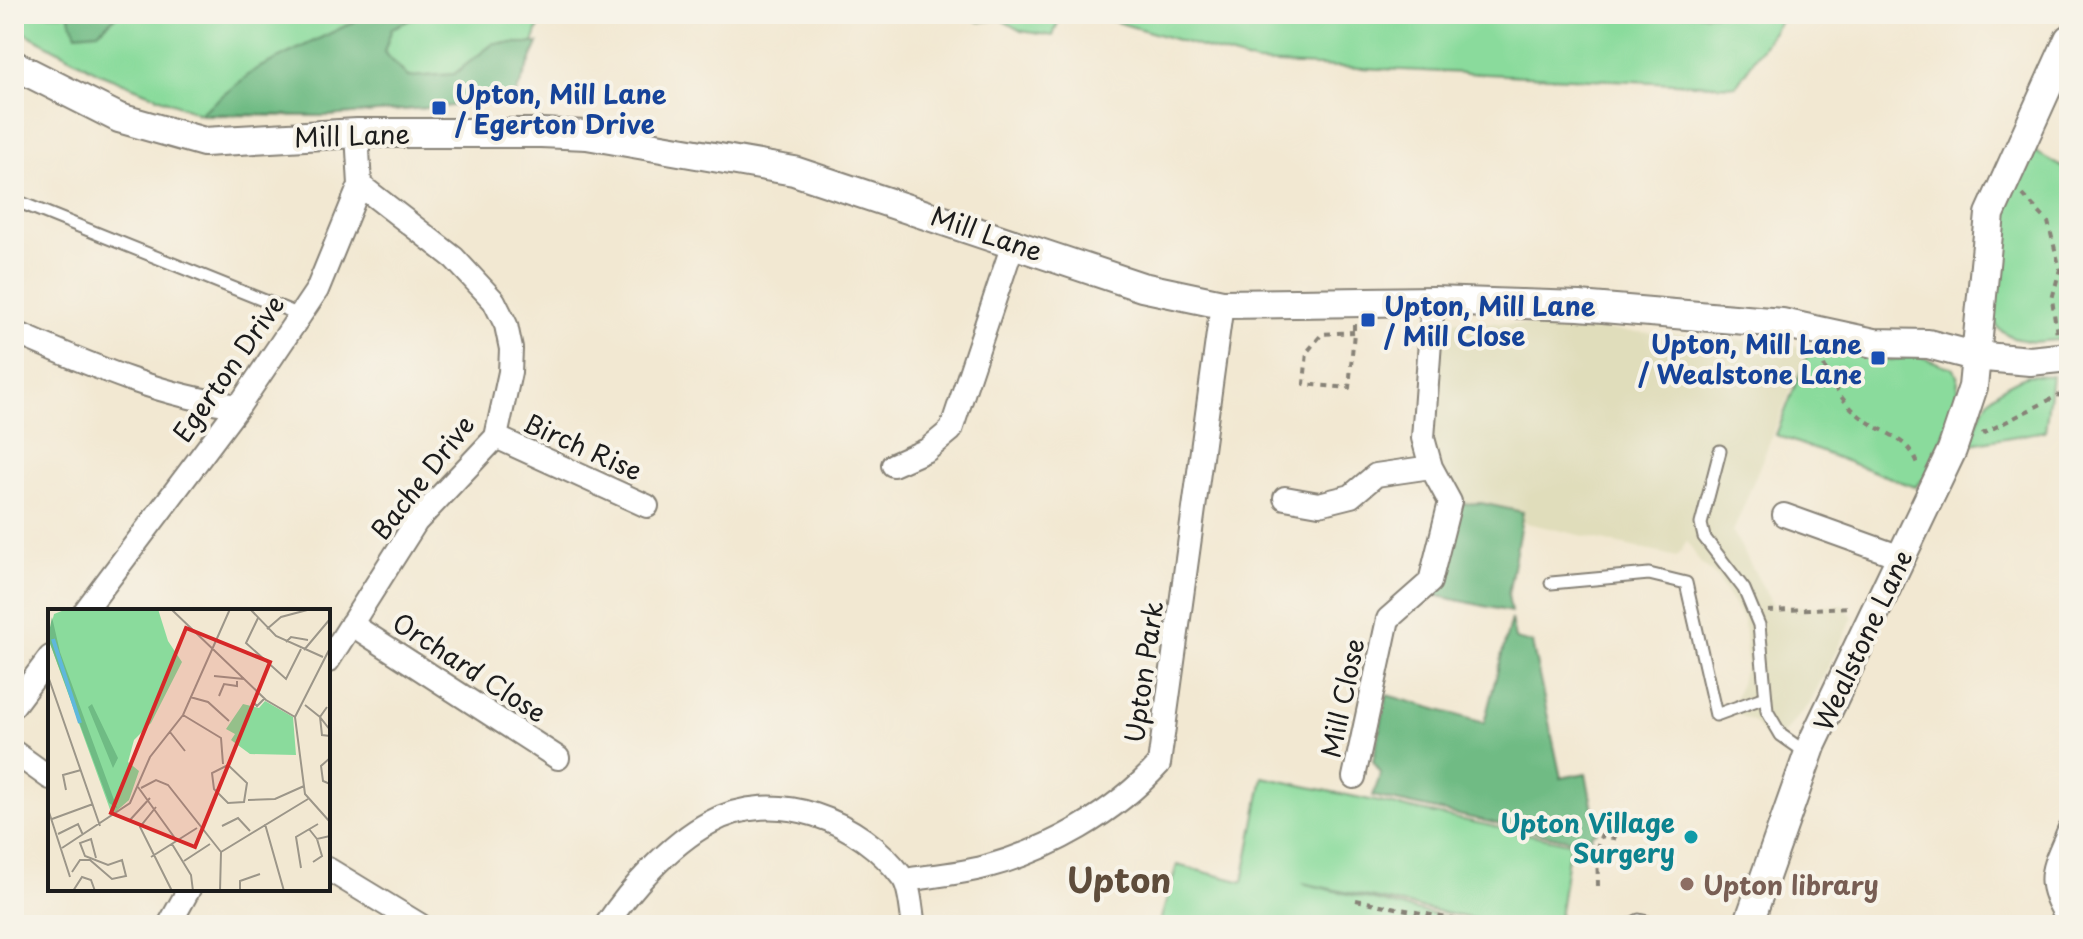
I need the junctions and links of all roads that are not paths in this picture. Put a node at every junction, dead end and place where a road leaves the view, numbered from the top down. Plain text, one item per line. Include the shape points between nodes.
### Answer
1 (2069, 39) edge
2 (14, 65) edge
3 (357, 133) junction
4 (360, 185) junction
5 (14, 200) edge
6 (1014, 241) junction
7 (1433, 301) junction
8 (1222, 304) junction
9 (300, 315) junction
10 (14, 332) edge
11 (1974, 356) junction
12 (2065, 357) edge
13 (200, 401) junction
14 (239, 406) junction
15 (496, 437) junction
16 (212, 442) junction
17 (1720, 451) dead end
18 (893, 465) dead end
19 (1431, 467) junction
20 (1285, 498) dead end
21 (647, 506) dead end
22 (1784, 515) dead end
23 (1901, 557) junction
24 (1551, 583) dead end
25 (87, 609) edge
26 (351, 624) junction
27 (330, 658) edge
28 (48, 660) edge
29 (1765, 697) junction
30 (14, 705) edge
31 (14, 752) edge
32 (1809, 754) junction
33 (558, 758) dead end
34 (48, 777) edge
35 (1354, 777) dead end
36 (2069, 830) edge
37 (330, 870) edge
38 (905, 880) junction
39 (188, 891) edge
40 (2067, 919) edge
41 (169, 925) edge
42 (420, 925) edge
43 (606, 925) edge
44 (914, 925) edge
45 (1629, 925) edge
46 (1662, 925) edge
47 (1748, 925) edge

1 - 11 street, Wealstone Lane via 1990,214
2 - 3 street, Mill Lane via 119,118 177,138 204,142
3 - 4 street, Egerton Drive
3 - 6 street, Mill Lane via 556,133 695,152 794,171
4 - 9 street, Egerton Drive via 317,290
4 - 15 street, Bache Drive via 454,258 494,301 511,349
5 - 9 lane
6 - 8 street, Mill Lane via 1142,287
6 - 18 street via 951,430 927,450
7 - 8 street, Mill Lane
7 - 11 street, Mill Lane via 1579,306 1782,323 1874,343 1928,344
7 - 19 street, Mill Close via 1423,438
8 - 38 street, Upton Park via 1159,764 1134,792 1046,845 985,867
9 - 14 street, Egerton Drive
10 - 13 street via 122,378
11 - 12 street, Mill Lane via 2030,361
11 - 23 street, Wealstone Lane via 1973,387 1952,450
13 - 14 street
13 - 16 street via 208,412
14 - 16 street, Egerton Drive
15 - 21 street, Birch Rise
15 - 26 street, Bache Drive via 416,522
16 - 25 street, Egerton Drive
17 - 29 lane via 1701,524 1704,537 1744,589 1759,625
19 - 20 street via 1376,475 1351,496 1319,504
19 - 35 street, Mill Close via 1450,502 1430,582 1388,619
22 - 23 street
23 - 32 street, Wealstone Lane
24 - 29 lane via 1649,574 1686,583 1716,715
26 - 27 street, Bache Drive
26 - 33 street, Orchard Close
28 - 30 street
29 - 32 lane via 1781,735
31 - 34 street
32 - 47 street, Wealstone Lane
36 - 40 street via 2052,872 2052,894
37 - 42 street
38 - 43 street via 862,836 822,816 782,807 744,810 709,823 675,850 629,891
38 - 44 street
39 - 41 street
45 - 46 lane via 1639,920

